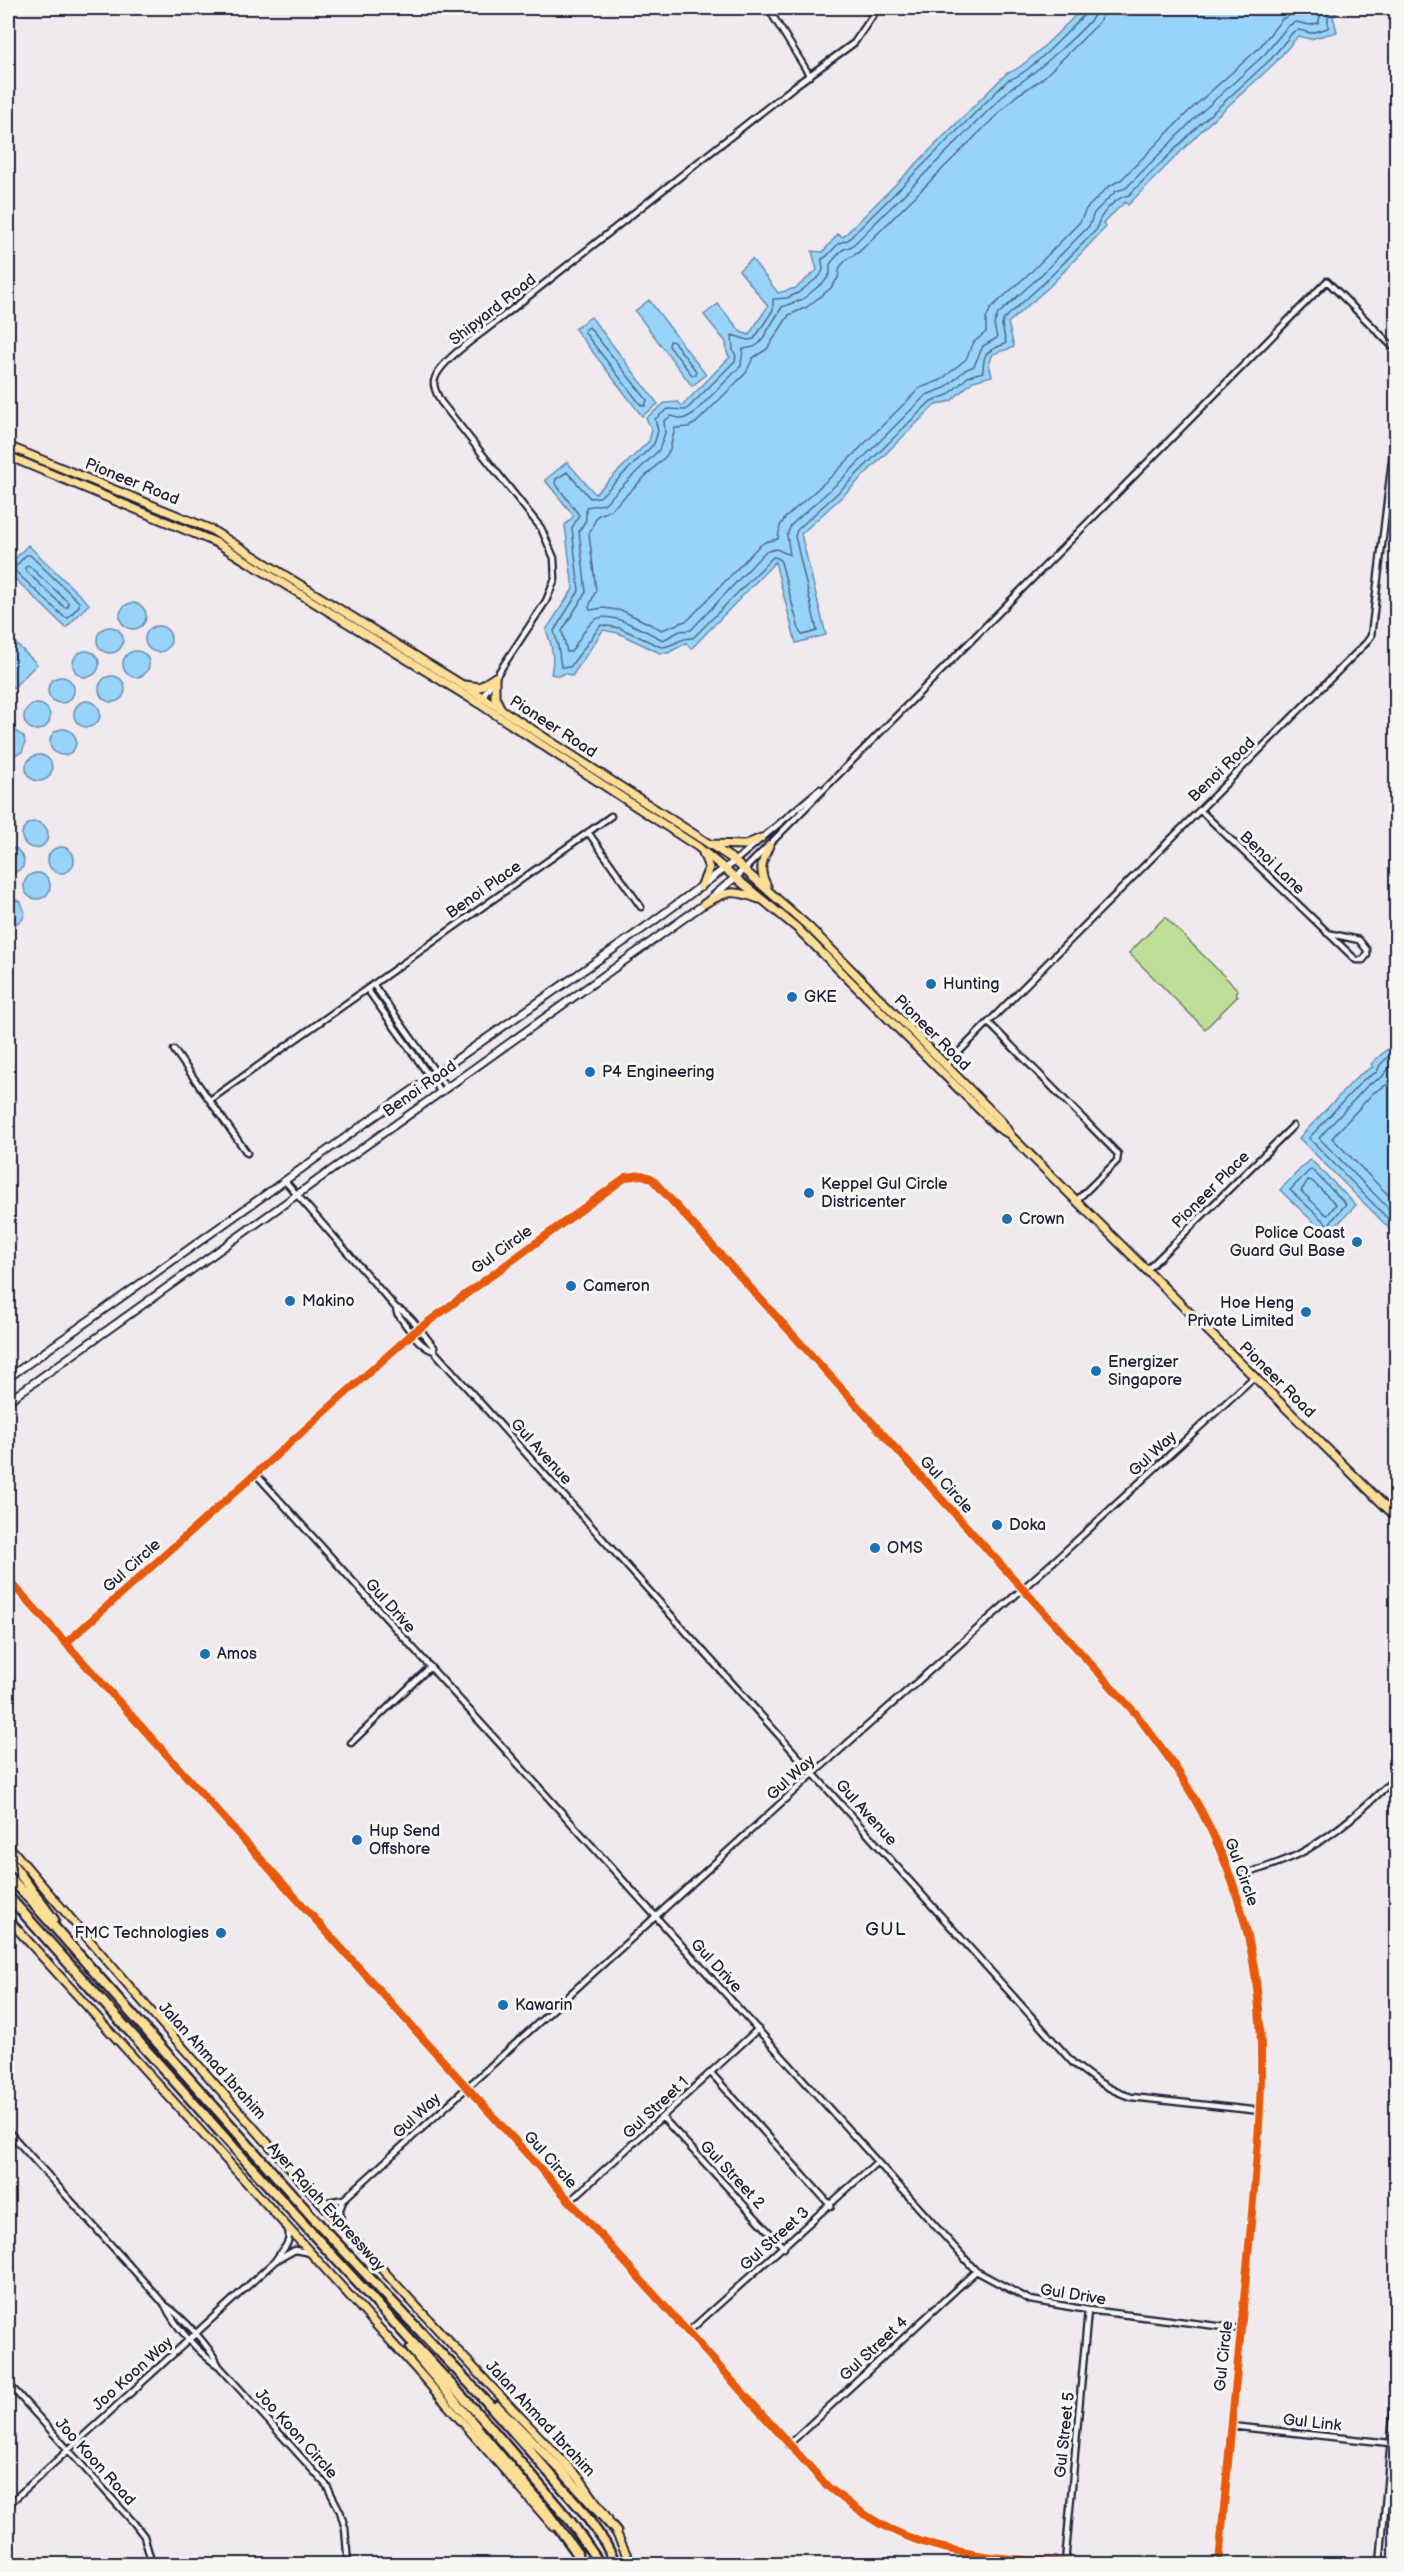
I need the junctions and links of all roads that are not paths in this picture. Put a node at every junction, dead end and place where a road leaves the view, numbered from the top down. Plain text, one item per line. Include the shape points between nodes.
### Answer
1 (768, 8) edge
2 (878, 8) edge
3 (810, 76) junction
4 (1396, 350) edge
5 (1396, 427) edge
6 (8, 446) edge
7 (8, 456) edge
8 (495, 677) junction
9 (461, 684) junction
10 (480, 700) junction
11 (501, 709) junction
12 (831, 780) junction
13 (1200, 810) junction
14 (611, 816) dead end
15 (588, 832) junction
16 (761, 838) junction
17 (709, 844) junction
18 (769, 846) junction
19 (698, 847) junction
20 (735, 861) junction
21 (725, 868) junction
22 (745, 869) junction
23 (737, 878) junction
24 (701, 887) junction
25 (772, 893) junction
26 (764, 901) junction
27 (704, 904) junction
28 (640, 907) dead end
29 (1328, 933) junction
30 (373, 984) junction
31 (367, 989) junction
32 (989, 1023) junction
33 (174, 1050) dead end
34 (946, 1066) junction
35 (940, 1072) junction
36 (433, 1076) junction
37 (443, 1089) junction
38 (210, 1100) junction
39 (1293, 1126) dead end
40 (1011, 1136) junction
41 (247, 1153) dead end
42 (285, 1181) junction
43 (295, 1194) junction
44 (1077, 1200) junction
45 (1146, 1271) junction
46 (396, 1308) junction
47 (418, 1328) junction
48 (413, 1333) junction
49 (434, 1351) junction
50 (1255, 1376) junction
51 (8, 1378) edge
52 (8, 1401) edge
53 (255, 1473) junction
54 (1396, 1517) edge
55 (8, 1579) edge
56 (1022, 1589) junction
57 (66, 1643) junction
58 (429, 1668) junction
59 (351, 1743) dead end
60 (814, 1773) junction
61 (1396, 1778) edge
62 (8, 1845) edge
63 (8, 1858) edge
64 (8, 1875) edge
65 (1231, 1879) junction
66 (8, 1896) edge
67 (8, 1901) edge
68 (19, 1910) junction
69 (8, 1918) edge
70 (655, 1918) junction
71 (79, 1953) junction
72 (758, 2029) junction
73 (711, 2073) junction
74 (467, 2087) junction
75 (1262, 2111) junction
76 (663, 2118) junction
77 (8, 2131) edge
78 (877, 2162) junction
79 (316, 2198) junction
80 (344, 2199) junction
81 (569, 2202) junction
82 (831, 2206) junction
83 (285, 2224) junction
84 (343, 2228) junction
85 (784, 2248) junction
86 (312, 2254) junction
87 (275, 2261) junction
88 (976, 2271) junction
89 (368, 2295) junction
90 (165, 2305) junction
91 (1088, 2310) junction
92 (1241, 2329) junction
93 (688, 2332) junction
94 (195, 2334) junction
95 (190, 2338) junction
96 (219, 2366) junction
97 (1396, 2382) edge
98 (8, 2383) edge
99 (486, 2401) junction
100 (1231, 2426) junction
101 (1390, 2443) junction
102 (788, 2445) junction
103 (68, 2450) junction
104 (8, 2505) edge
105 (616, 2532) junction
106 (576, 2553) junction
107 (349, 2563) edge
108 (1065, 2563) junction
109 (152, 2565) edge
110 (583, 2565) edge
111 (600, 2565) edge
112 (616, 2565) edge
113 (632, 2565) edge
114 (1090, 2565) edge
115 (1219, 2565) edge
116 (1380, 2565) edge

1 - 3 street
2 - 3 street via 854,43
3 - 8 street, Shipyard Road via 492,325 437,373 434,383 441,402 541,528 554,558 555,579 546,600
4 - 12 street, Benoi Road via 1327,281
5 - 13 street, Benoi Road via 1371,636 1352,660
6 - 9 main road, Pioneer Road via 210,529
7 - 10 main road, Pioneer Road via 217,543
8 - 9 main road via 480,687
8 - 10 street, Shipyard Road
8 - 11 main road via 495,697
9 - 10 main road, Pioneer Road
10 - 11 main road, Pioneer Road
10 - 19 main road, Pioneer Road via 512,727
11 - 17 main road, Pioneer Road
12 - 16 street, Benoi Road
12 - 18 street, Benoi Road
13 - 29 street, Benoi Lane
13 - 32 street, Benoi Road
14 - 15 street, Benoi Place
15 - 28 street
15 - 30 street, Benoi Place
16 - 17 main road via 744,845
16 - 20 street, Benoi Road
17 - 20 main road, Pioneer Road
18 - 22 street, Benoi Road
18 - 25 main road via 761,869
19 - 21 main road, Pioneer Road
19 - 24 main road via 709,868
20 - 21 main road, Benoi Road
20 - 22 main road, Pioneer Road
21 - 23 main road, Pioneer Road
21 - 24 main road, Benoi Road
22 - 23 main road, Benoi Road
22 - 25 main road, Pioneer Road
23 - 26 main road, Pioneer Road
23 - 27 main road, Benoi Road
24 - 36 main road, Benoi Road
25 - 34 main road, Pioneer Road
26 - 27 main road via 726,892
26 - 35 main road, Pioneer Road
27 - 37 main road, Benoi Road
29 - 29 street, Benoi Lane via 1359,940 1367,955 1356,960
30 - 31 street, Benoi Place
30 - 36 street
31 - 36 street
31 - 38 street, Benoi Place
32 - 34 street, Benoi Road
32 - 44 street via 1119,1156
33 - 38 street
34 - 35 street, Benoi Road
34 - 40 main road, Pioneer Road
35 - 40 main road, Pioneer Road
36 - 37 street
36 - 42 main road, Benoi Road
37 - 43 main road, Benoi Road
38 - 41 street
39 - 45 street, Pioneer Place
40 - 44 main road, Pioneer Road
42 - 43 street, Gul Avenue
42 - 51 main road, Benoi Road
43 - 46 street, Gul Avenue
43 - 52 main road, Benoi Road
44 - 45 main road, Pioneer Road
45 - 50 main road, Pioneer Road
46 - 47 street, Gul Avenue
46 - 48 street, Gul Avenue
47 - 48 street, Gul Circle
47 - 49 street, Gul Avenue
47 - 56 street, Gul Circle via 626,1177 651,1178
48 - 49 street, Gul Avenue
48 - 53 street, Gul Circle
49 - 60 street, Gul Avenue
50 - 54 main road, Pioneer Road
50 - 56 street, Gul Way
53 - 57 street, Gul Circle
53 - 58 street, Gul Drive
55 - 57 street, Gul Circle
56 - 60 street, Gul Way
56 - 65 street, Gul Circle via 1137,1715 1163,1751 1213,1836
57 - 74 street, Gul Circle
58 - 59 street
58 - 70 street, Gul Drive
60 - 70 street, Gul Way
60 - 75 street, Gul Avenue via 1065,2055 1094,2080 1131,2097
61 - 65 street via 1368,1805 1310,1848
62 - 79 main road, Jalan Ahmad Ibrahim via 130,1990
63 - 71 highway
64 - 71 highway, Ayer Rajah Expressway
65 - 75 street, Gul Circle via 1245,1923 1257,1986
66 - 68 highway, Ayer Rajah Expressway
67 - 68 highway
68 - 89 highway, Ayer Rajah Expressway
69 - 83 main road
70 - 72 street, Gul Drive
70 - 74 street, Gul Way
71 - 99 highway, Ayer Rajah Expressway via 316,2221
72 - 73 street, Gul Street 1
72 - 78 street, Gul Drive
73 - 76 street, Gul Street 1
73 - 82 street
74 - 80 street, Gul Way
74 - 81 street, Gul Circle
75 - 92 street, Gul Circle
76 - 81 street, Gul Street 1
76 - 85 street, Gul Street 2
77 - 90 street, Joo Koon Circle
78 - 82 street, Gul Street 3
78 - 88 street, Gul Drive
79 - 80 street via 328,2202
79 - 84 main road, Jalan Ahmad Ibrahim
80 - 84 street via 340,2209
81 - 93 street, Gul Circle
82 - 85 street, Gul Street 3
83 - 86 main road
83 - 87 street, Joo Koon Way via 290,2238
84 - 105 main road, Jalan Ahmad Ibrahim via 580,2479
85 - 93 street, Gul Street 3
86 - 87 street, Joo Koon Way via 296,2250
86 - 106 main road
87 - 94 street, Joo Koon Way
88 - 91 street, Gul Drive via 1030,2300
88 - 102 street, Gul Street 4
89 - 106 highway via 547,2511
89 - 111 highway, Ayer Rajah Expressway via 532,2475
90 - 94 street, Joo Koon Circle
90 - 95 street, Joo Koon Circle
91 - 92 street, Gul Drive
91 - 108 street, Gul Street 5
92 - 100 street, Gul Circle
93 - 102 street, Gul Circle
94 - 95 street, Joo Koon Way
94 - 96 street, Joo Koon Circle
95 - 96 street, Joo Koon Circle
95 - 103 street, Joo Koon Way
96 - 107 street, Joo Koon Circle via 327,2486 345,2528
97 - 101 street
98 - 103 street, Joo Koon Road
99 - 105 highway via 509,2417
99 - 112 highway, Ayer Rajah Expressway via 581,2509
100 - 101 street, Gul Link
100 - 115 street, Gul Circle
101 - 116 street
102 - 108 street, Gul Circle via 827,2486 888,2529 959,2552
103 - 104 street, Joo Koon Way
103 - 109 street, Joo Koon Road via 144,2536
105 - 113 main road, Jalan Ahmad Ibrahim
106 - 110 main road
108 - 114 street, Gul Circle

